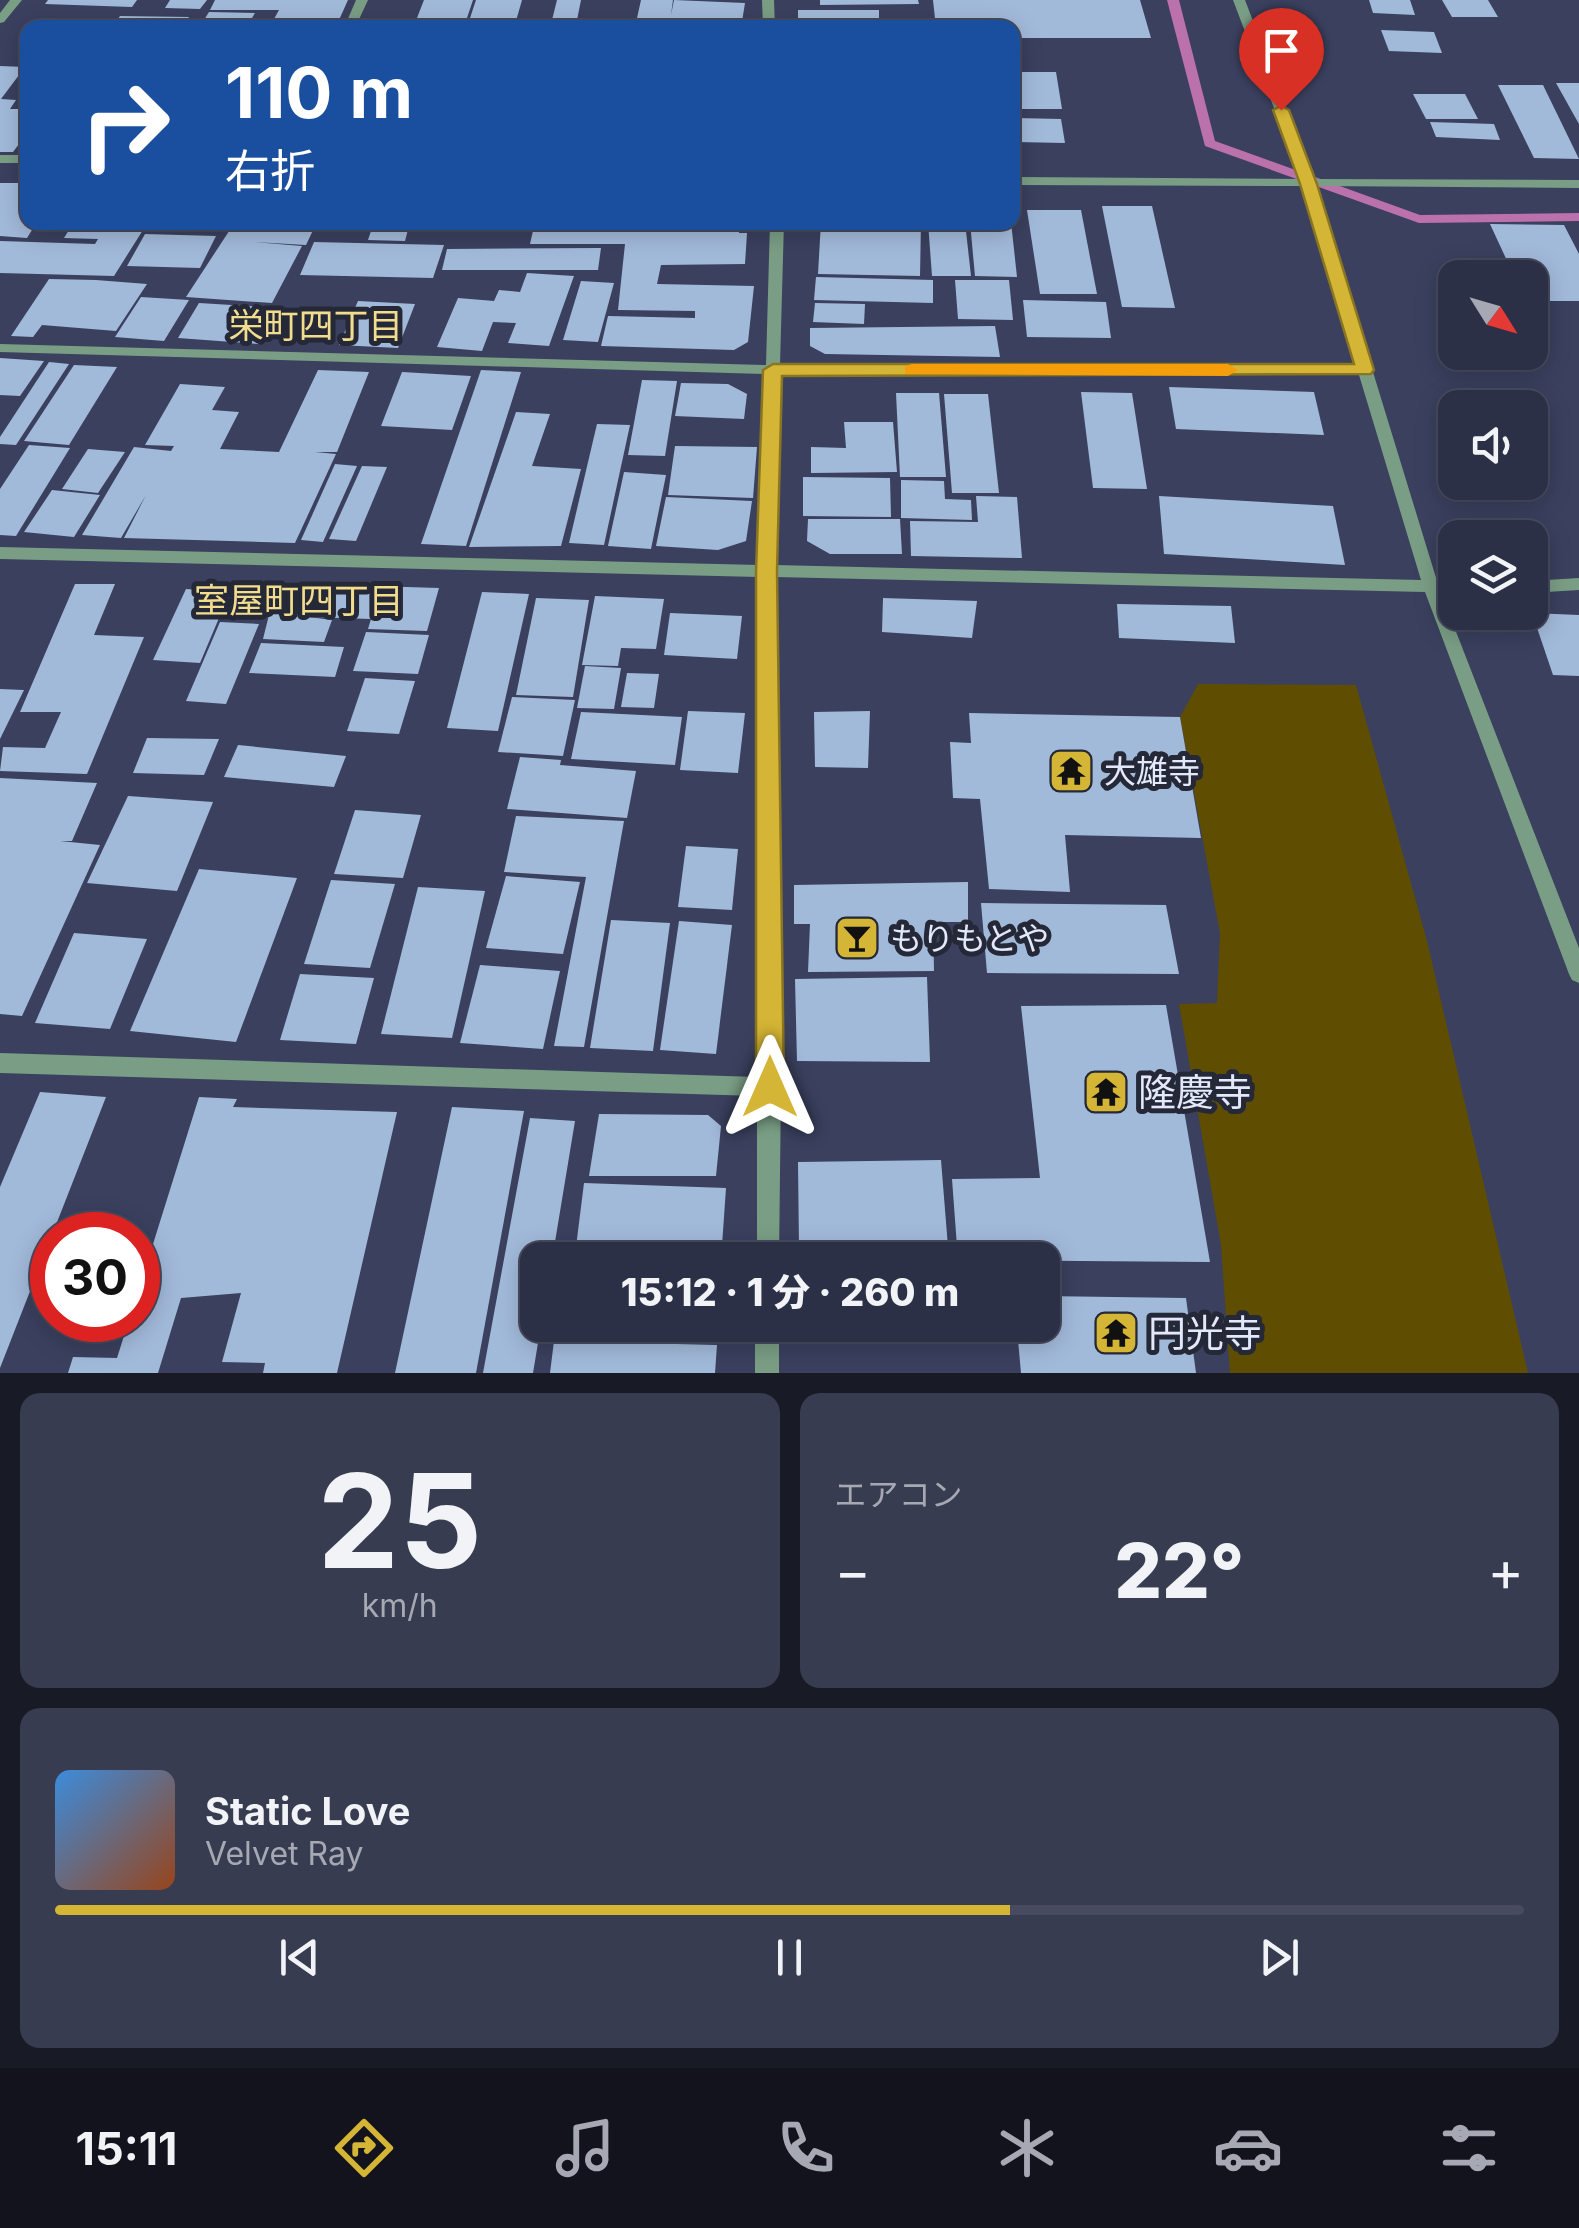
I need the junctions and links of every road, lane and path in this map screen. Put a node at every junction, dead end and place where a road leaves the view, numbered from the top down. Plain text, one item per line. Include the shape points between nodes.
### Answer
1 (16, 0) edge
2 (1239, 0) edge
3 (0, 20) edge
4 (1020, 181) edge
5 (1309, 184) junction
6 (1579, 184) edge
7 (777, 230) edge
8 (0, 348) edge
9 (773, 370) junction
10 (1365, 370) junction
11 (0, 554) edge
12 (767, 571) junction
13 (1579, 584) edge
14 (1548, 586) edge
15 (1431, 587) junction
16 (1438, 587) edge
17 (1579, 974) edge
18 (0, 1063) edge
19 (770, 1087) junction
20 (768, 1242) edge
21 (767, 1342) edge
22 (767, 1373) edge

1 - 3 street
2 - 5 street
4 - 5 street
5 - 6 street
5 - 10 street
7 - 9 street
8 - 9 street
9 - 10 street
9 - 12 street
10 - 15 street
11 - 12 street
12 - 15 street
12 - 19 street
13 - 14 street
15 - 16 street
15 - 17 street
18 - 19 street
19 - 20 street
21 - 22 street

